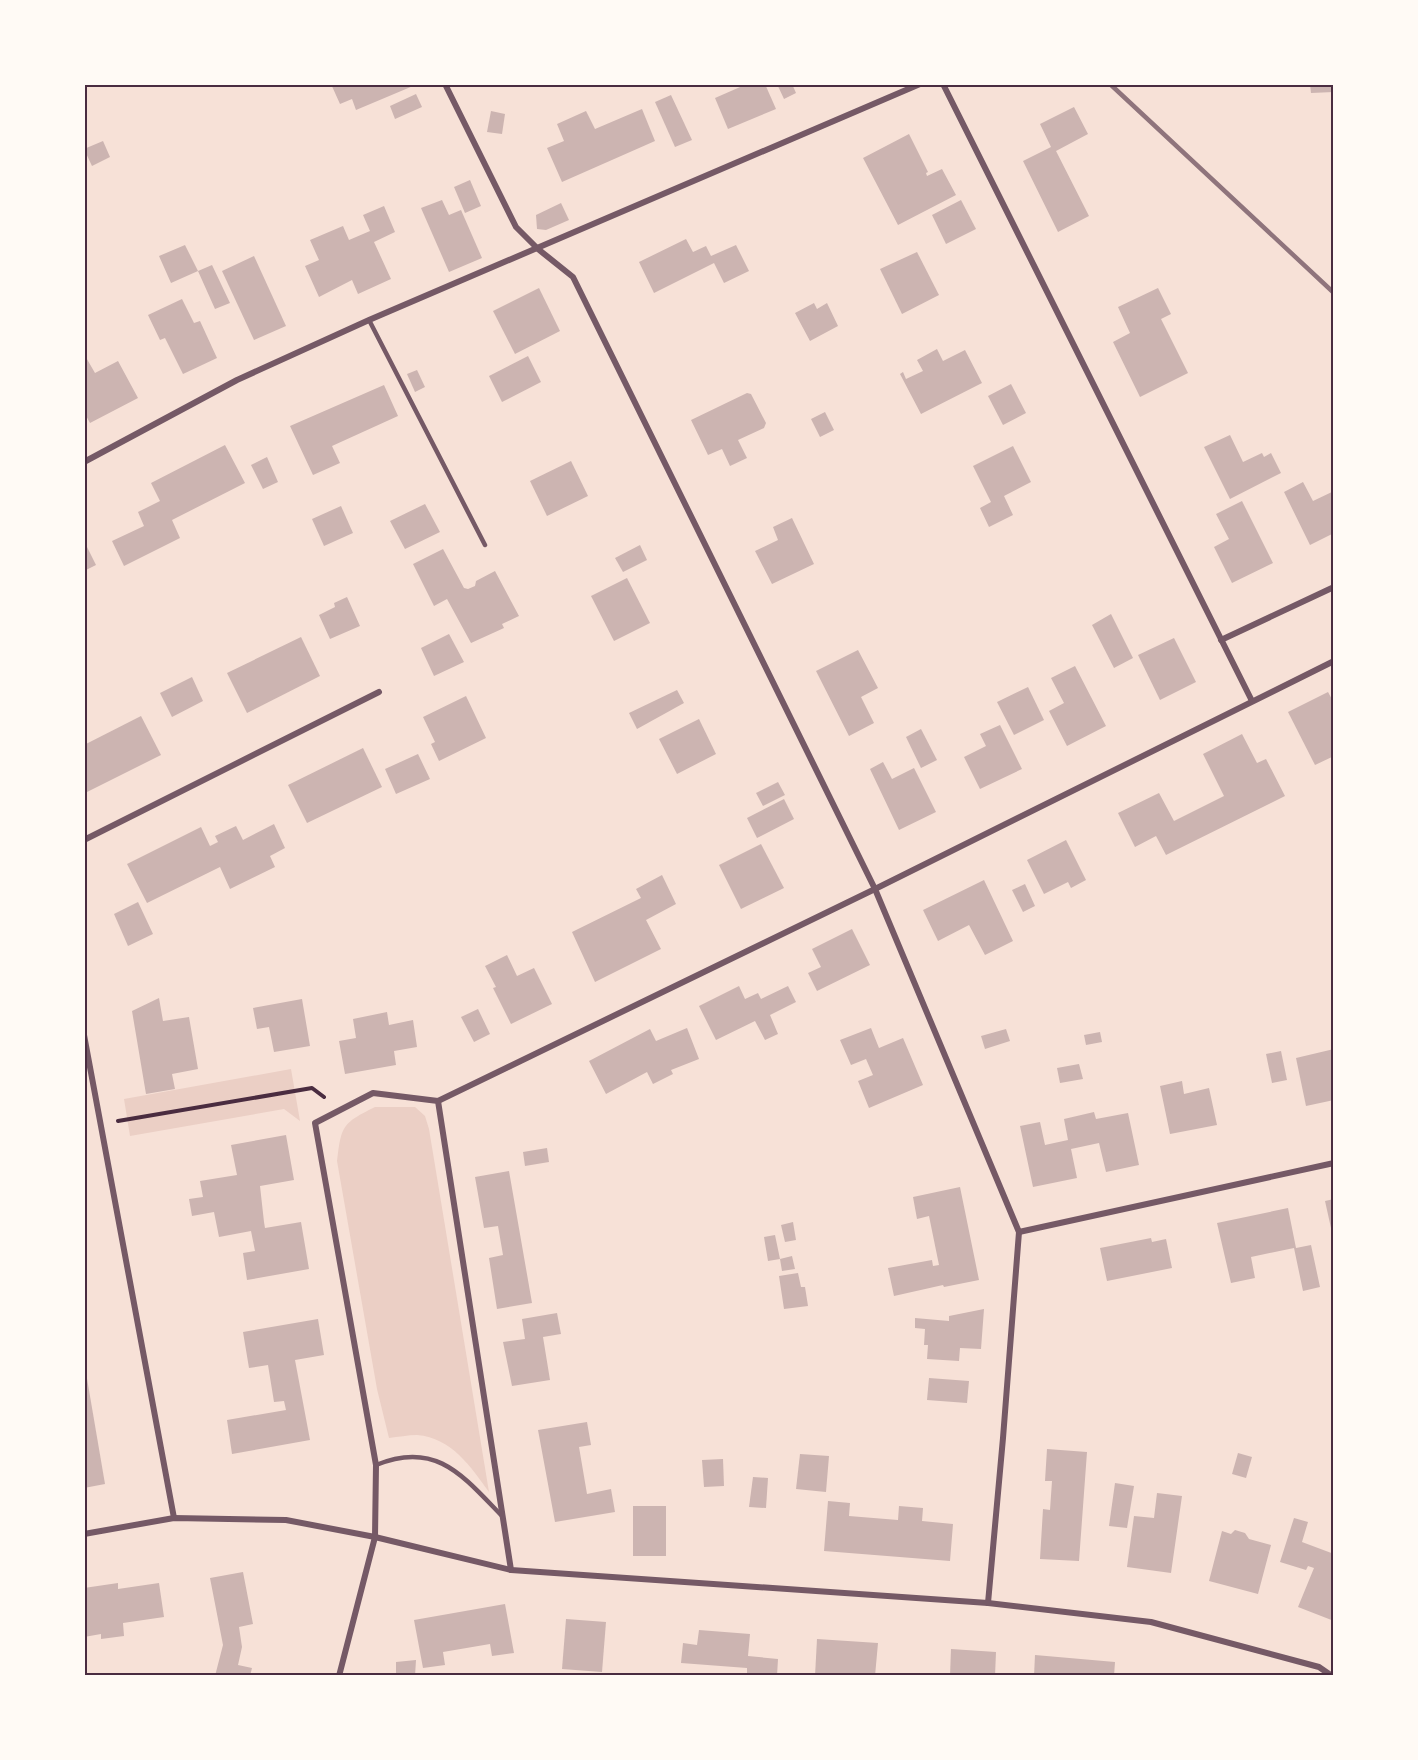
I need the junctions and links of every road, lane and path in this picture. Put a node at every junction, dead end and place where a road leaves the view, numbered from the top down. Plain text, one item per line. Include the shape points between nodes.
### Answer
1 (445, 84) edge
2 (920, 84) edge
3 (944, 84) edge
4 (538, 249) junction
5 (369, 320) junction
6 (84, 462) edge
7 (485, 544) dead end
8 (1334, 587) edge
9 (1221, 640) junction
10 (1334, 661) edge
11 (380, 692) dead end
12 (1252, 701) junction
13 (84, 840) edge
14 (875, 889) junction
15 (84, 1035) edge
16 (438, 1101) junction
17 (339, 1110) junction
18 (100, 1124) junction
19 (1334, 1163) edge
20 (1018, 1232) junction
21 (376, 1464) junction
22 (174, 1518) junction
23 (503, 1518) junction
24 (84, 1533) edge
25 (375, 1538) junction
26 (511, 1570) junction
27 (988, 1603) junction
28 (339, 1676) edge
29 (1332, 1676) edge

1 - 4 street via 516,227
2 - 4 street
3 - 9 street
4 - 5 street
4 - 14 street via 573,277
5 - 6 street via 237,380
5 - 7 lane
8 - 9 street
9 - 12 street
10 - 12 street
11 - 13 street
12 - 14 street
14 - 16 street
14 - 20 street
15 - 18 street
16 - 17 street via 373,1093
16 - 23 street
17 - 18 path via 312,1088
17 - 21 street via 315,1123
18 - 22 street
19 - 20 street
20 - 27 street
21 - 23 lane via 395,1456 426,1456 461,1474
21 - 25 street
22 - 24 street
22 - 25 street via 286,1520
23 - 26 street
25 - 26 street
25 - 28 street
26 - 27 street
27 - 29 street via 1151,1622 1319,1667

